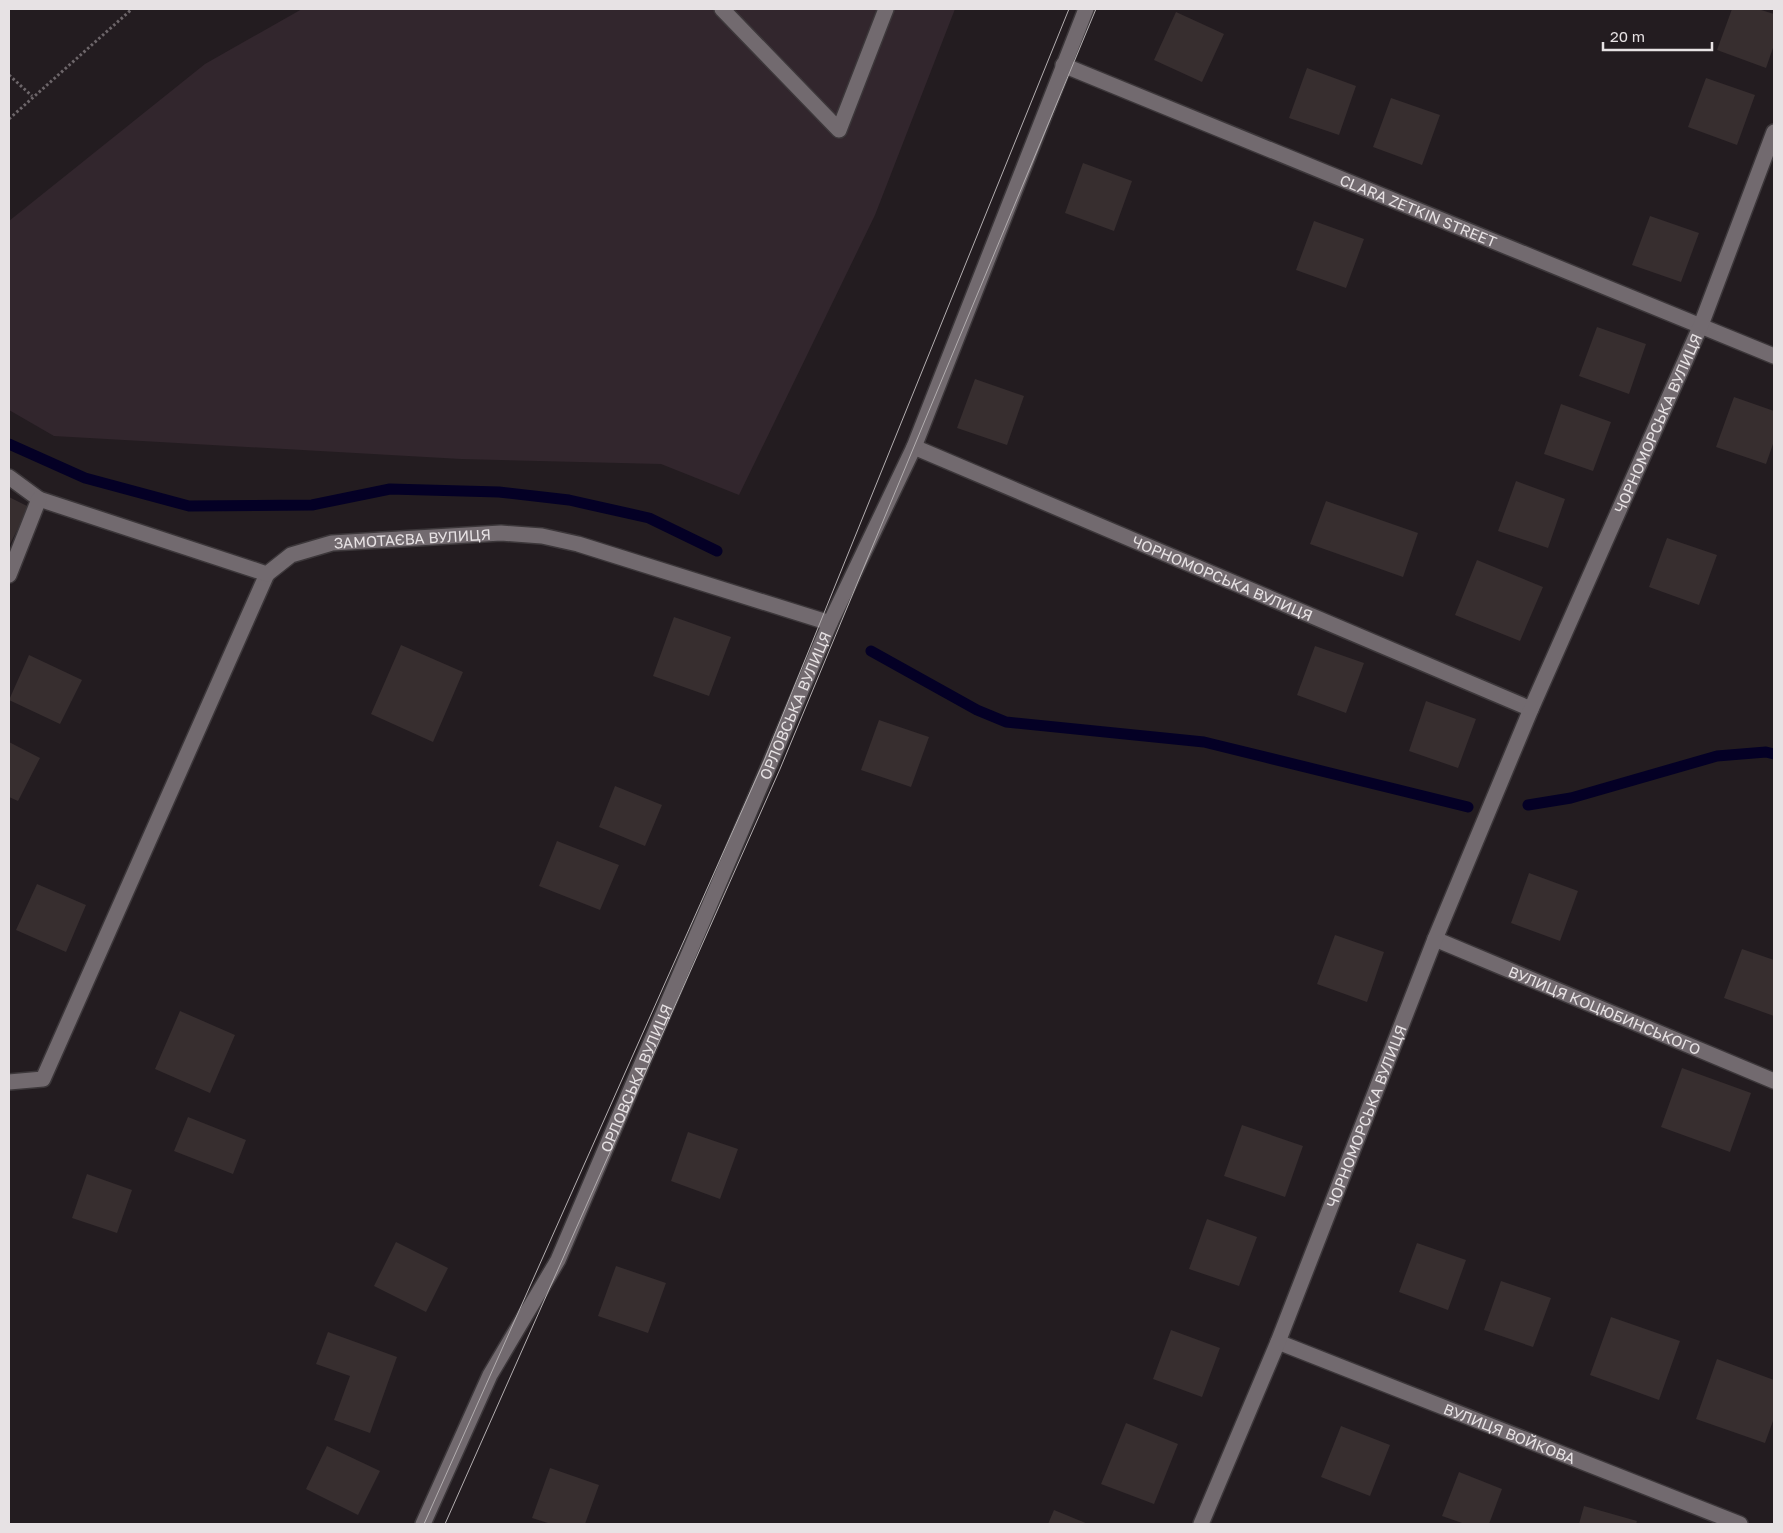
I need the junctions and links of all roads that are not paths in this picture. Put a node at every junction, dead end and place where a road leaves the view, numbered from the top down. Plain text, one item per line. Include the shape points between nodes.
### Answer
1 (722, 9) edge
2 (886, 9) edge
3 (1086, 9) edge
4 (1062, 65) junction
5 (1774, 132) edge
6 (1701, 325) junction
7 (1774, 356) edge
8 (914, 447) junction
9 (9, 478) edge
10 (40, 499) junction
11 (267, 574) junction
12 (9, 575) edge
13 (830, 623) junction
14 (1530, 709) junction
15 (1435, 939) junction
16 (9, 1082) edge
17 (1774, 1082) edge
18 (1278, 1342) junction
19 (423, 1524) edge
20 (1201, 1524) edge
21 (1740, 1524) edge

1 - 2 street via 839,130
3 - 4 street, ОРЛОВСЬКА ВУЛИЦЯ
4 - 6 street, CLARA ZETKIN STREET
4 - 8 street, ОРЛОВСЬКА ВУЛИЦЯ
5 - 6 street, ЧОРНОМОРСЬКА ВУЛИЦЯ
6 - 7 street, CLARA ZETKIN STREET
6 - 14 street, ЧОРНОМОРСЬКА ВУЛИЦЯ
8 - 13 street, ОРЛОВСЬКА ВУЛИЦЯ
8 - 14 street, ЧОРНОМОРСЬКА ВУЛИЦЯ
9 - 10 street
10 - 11 street
10 - 12 street
11 - 13 street, ЗАМОТАЄВА ВУЛИЦЯ via 292,555 332,543 502,533 542,536 578,544
11 - 16 street via 43,1080
13 - 19 street, ОРЛОВСЬКА ВУЛИЦЯ via 558,1260 490,1375
14 - 15 street, ЧОРНОМОРСЬКА ВУЛИЦЯ
15 - 17 street, ВУЛИЦЯ КОЦЮБИНСЬКОГО
15 - 18 street, ЧОРНОМОРСЬКА ВУЛИЦЯ
18 - 20 street, ЧОРНОМОРСЬКА ВУЛИЦЯ
18 - 21 street, ВУЛИЦЯ ВОЙКОВА

